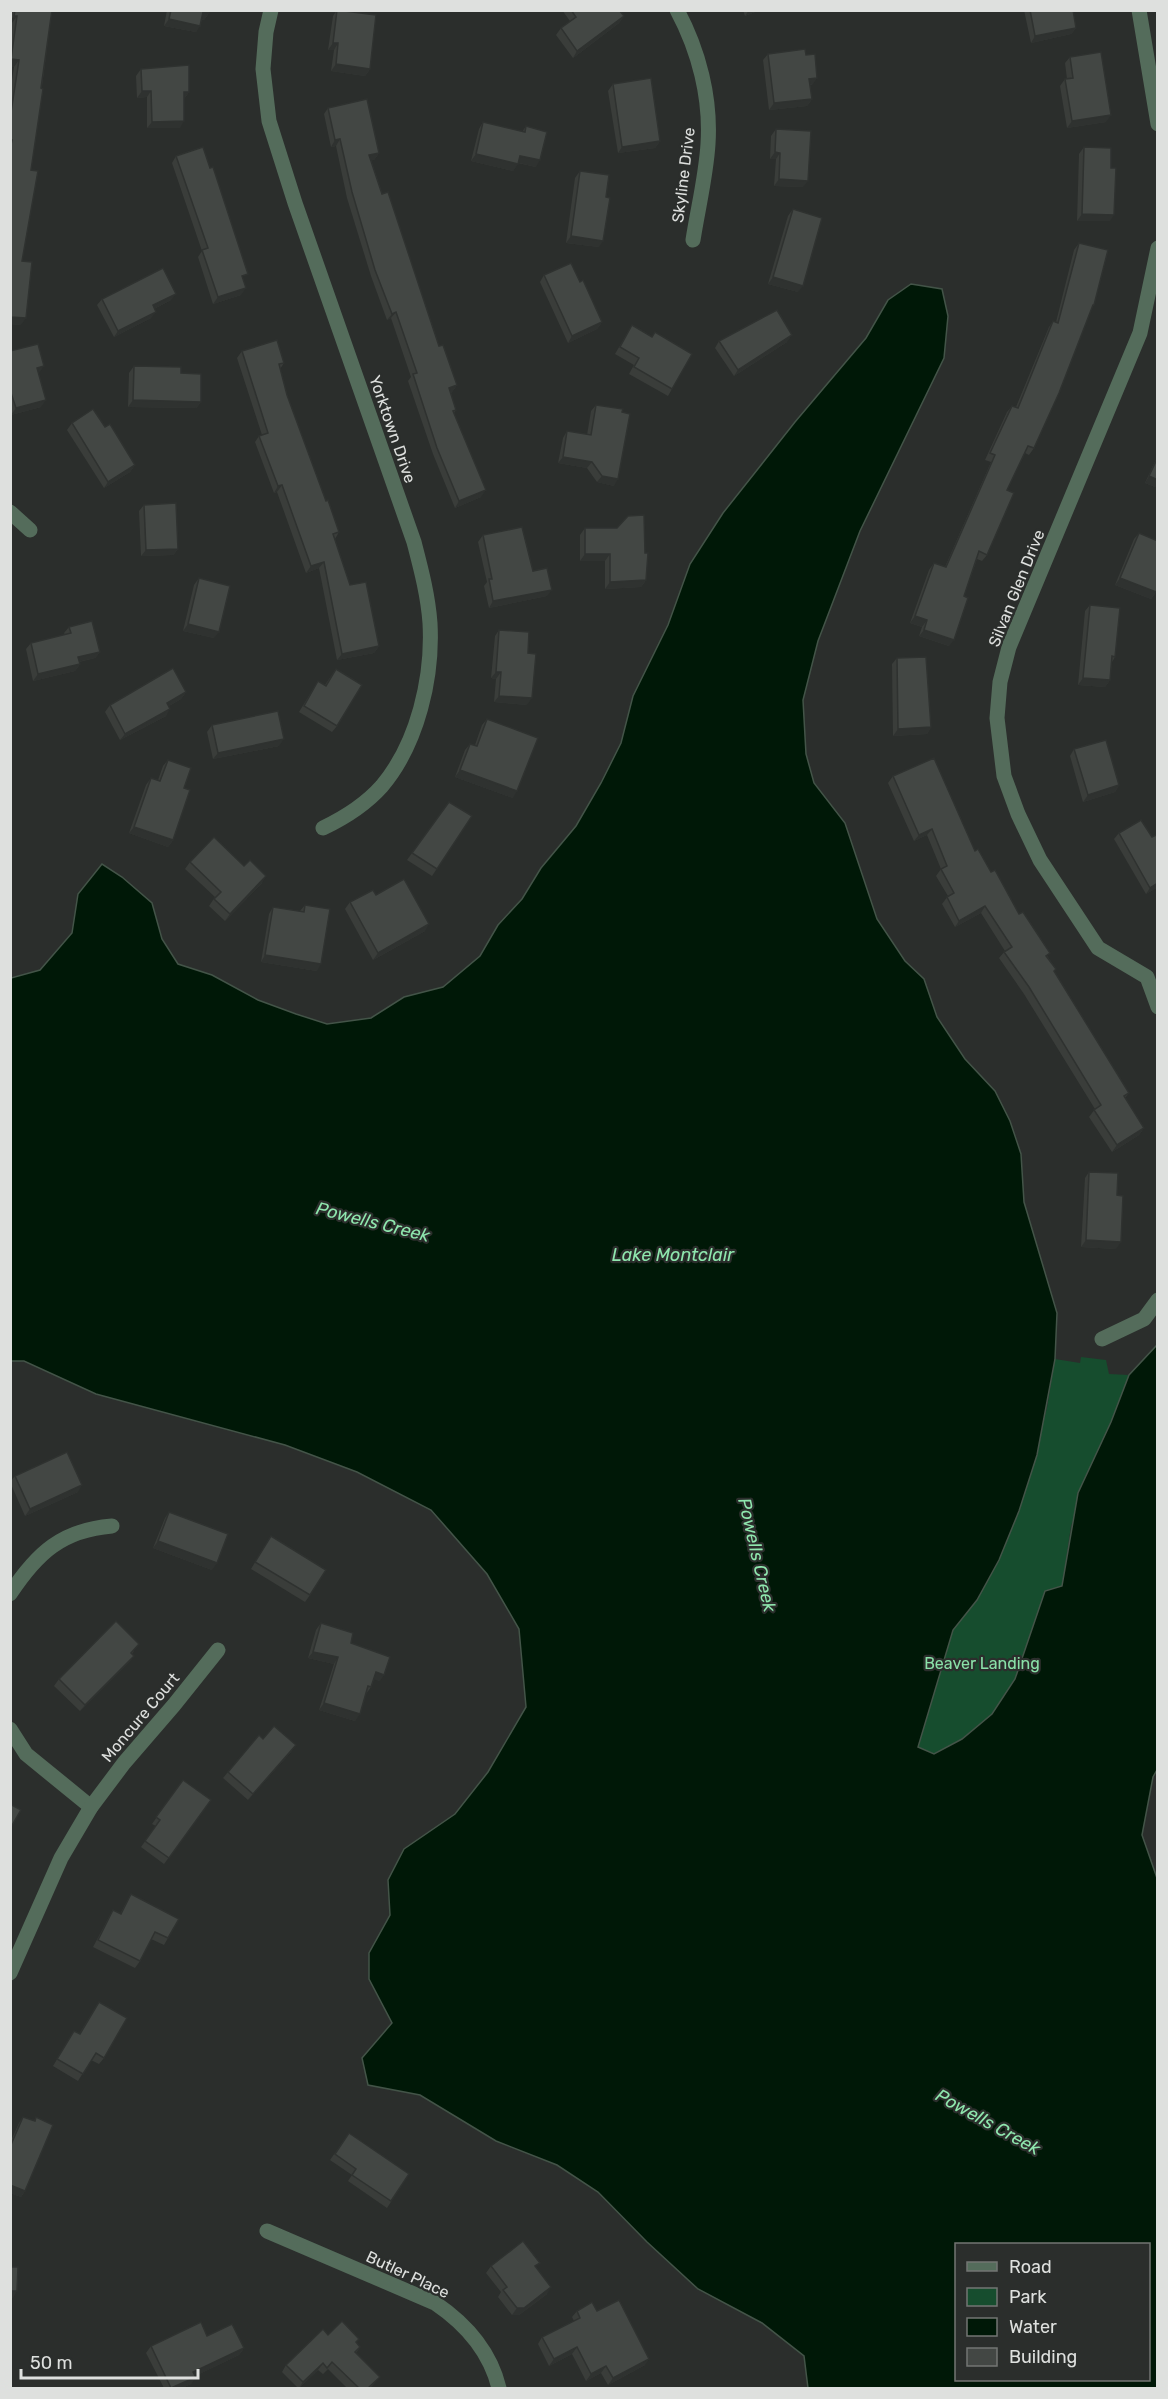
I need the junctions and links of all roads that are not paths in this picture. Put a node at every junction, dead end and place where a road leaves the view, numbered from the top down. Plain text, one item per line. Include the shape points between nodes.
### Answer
1 (271, 10) edge
2 (677, 10) edge
3 (1139, 10) edge
4 (1158, 124) edge
5 (693, 240) dead end
6 (1158, 248) edge
7 (10, 512) edge
8 (30, 530) dead end
9 (323, 828) dead end
10 (1158, 1007) edge
11 (1158, 1300) edge
12 (1102, 1339) dead end
13 (112, 1526) dead end
14 (10, 1594) edge
15 (218, 1650) dead end
16 (10, 1730) edge
17 (91, 1807) junction
18 (10, 1973) edge
19 (267, 2231) dead end
20 (499, 2388) edge

1 - 9 street, Yorktown Drive via 263,69 268,121 414,542 430,624 424,693 399,761 359,807
2 - 5 street, Skyline Drive via 700,66 707,105 708,144
3 - 4 street
6 - 10 street, Silvan Glen Drive via 1140,333 1009,647 1000,682 997,718 1004,776 1040,860 1098,948 1147,976
7 - 8 street
11 - 12 street via 1144,1319
13 - 14 street via 89,1528 48,1548 25,1571
15 - 17 street, Moncure Court
16 - 17 street via 27,1754
17 - 18 street, Moncure Court via 61,1858
19 - 20 street, Butler Place via 435,2303 452,2314 484,2350

